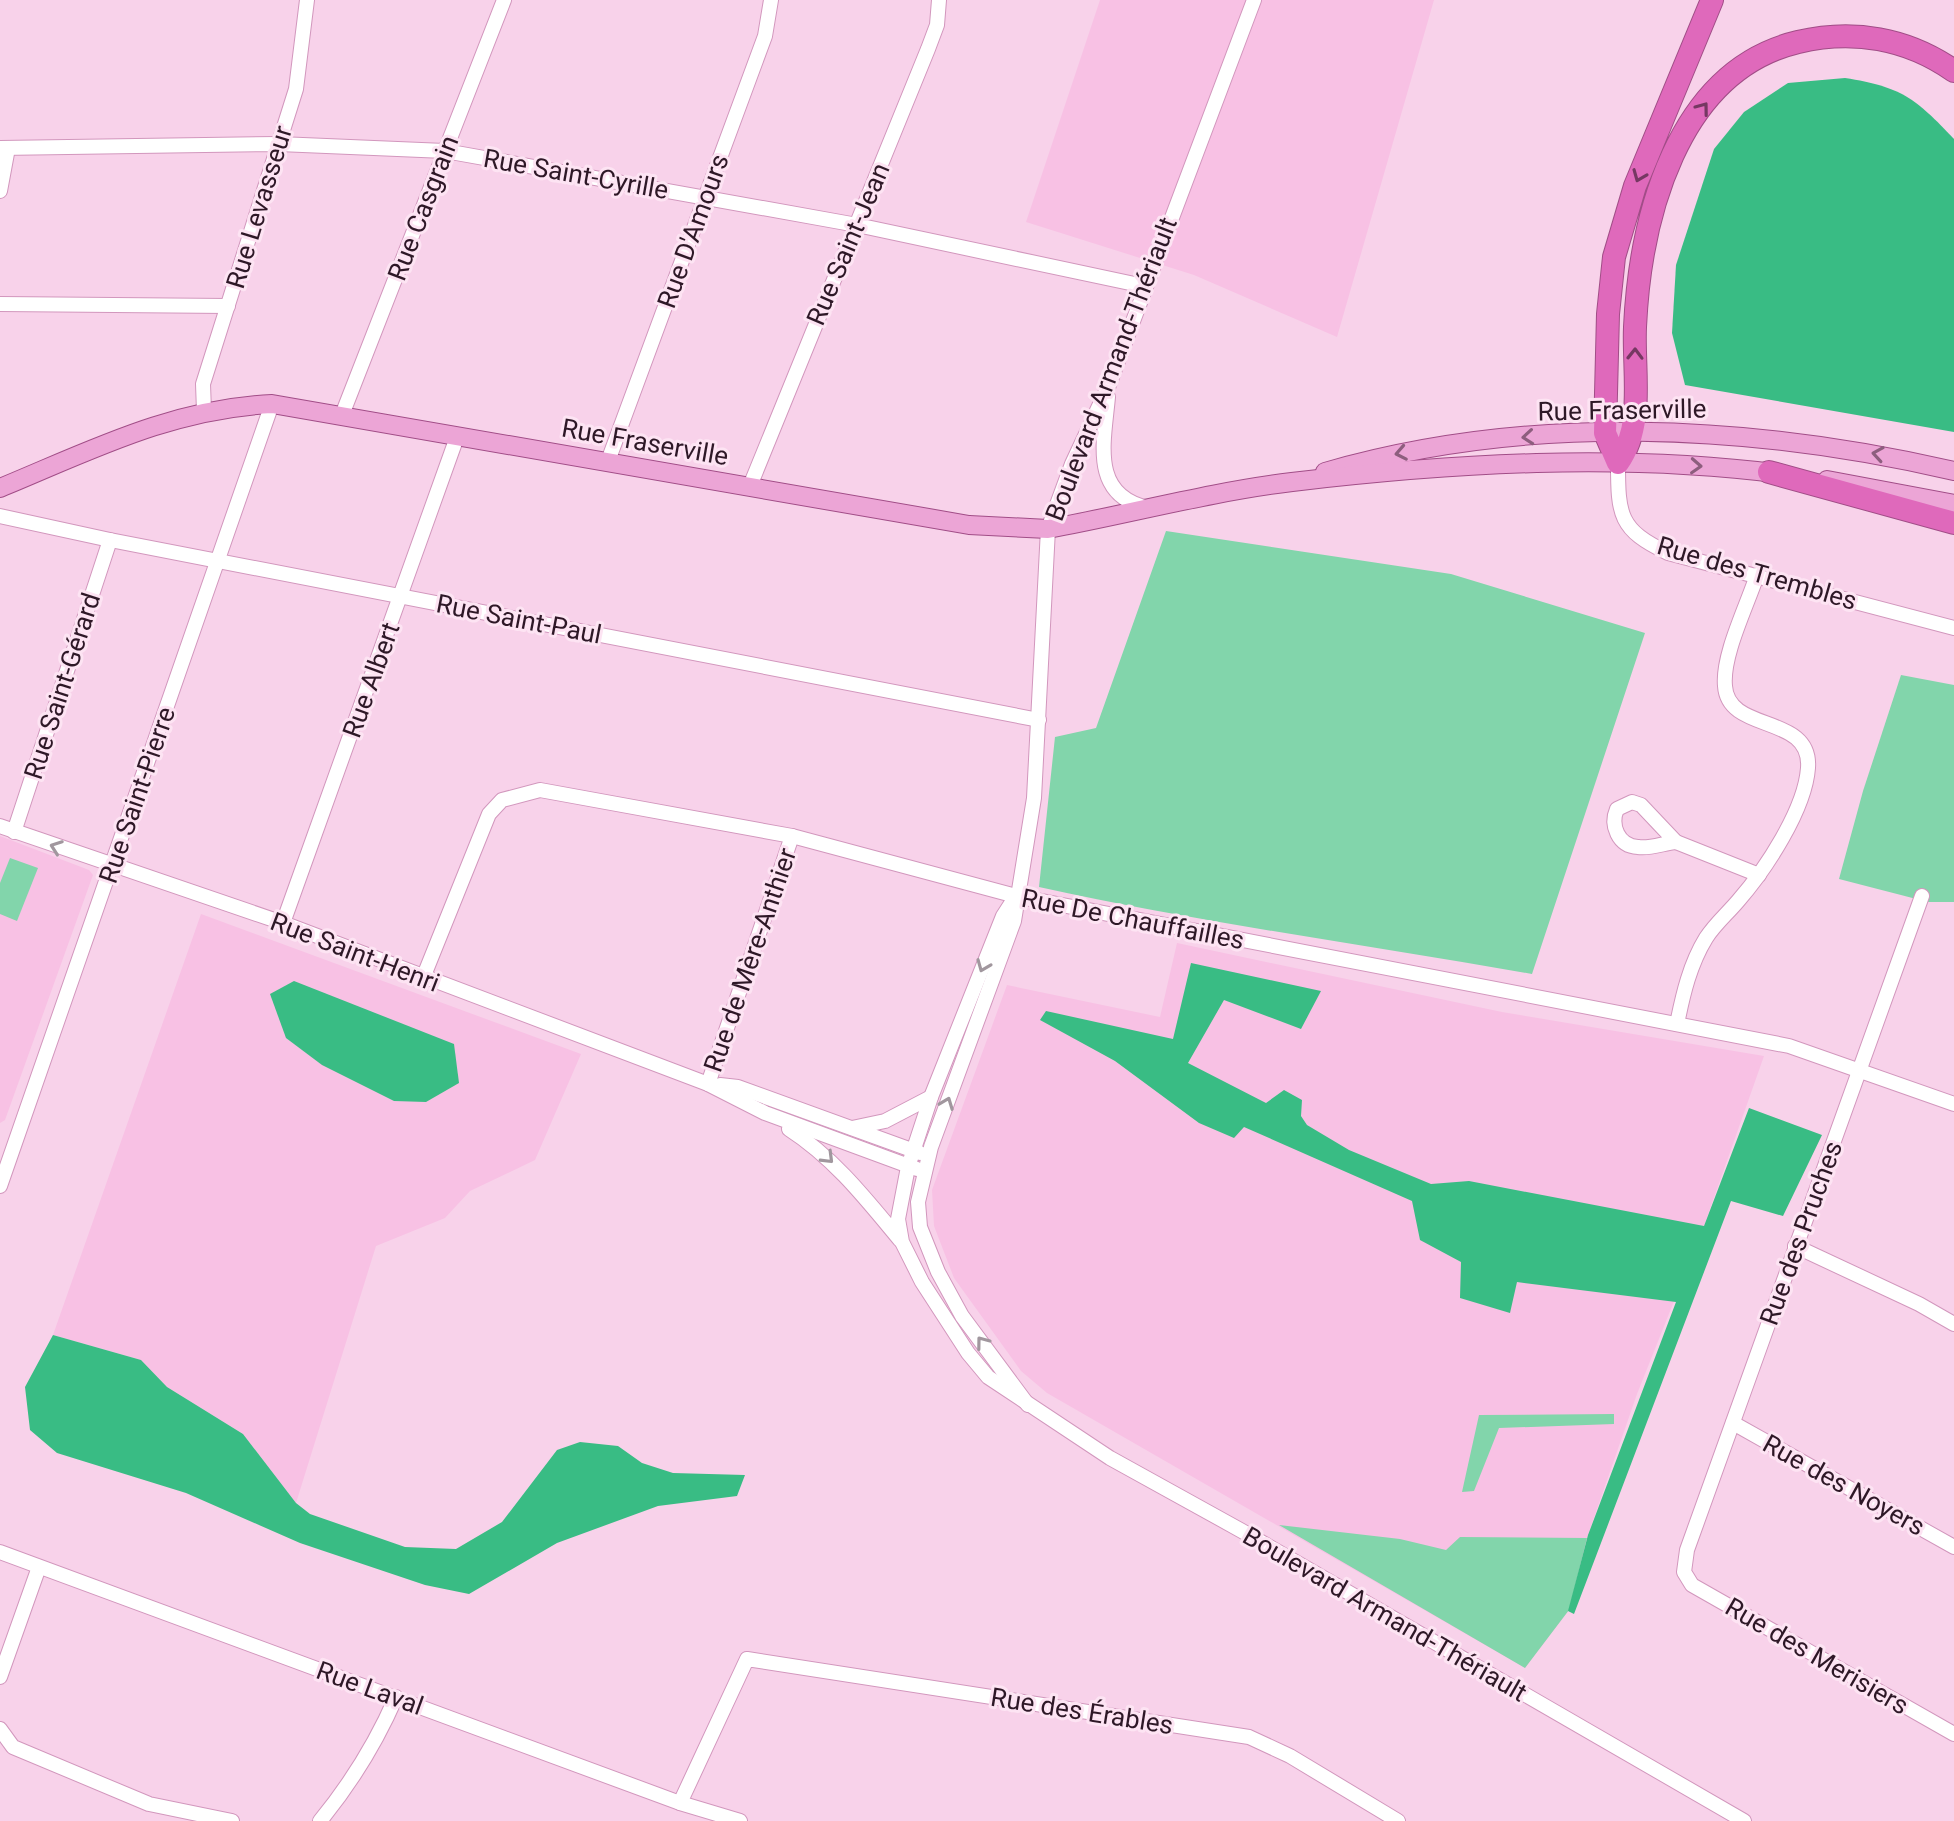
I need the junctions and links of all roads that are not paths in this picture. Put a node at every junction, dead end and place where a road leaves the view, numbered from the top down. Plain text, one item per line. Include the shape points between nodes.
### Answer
1 (307, 0) edge
2 (504, 0) edge
3 (771, 0) edge
4 (939, 0) edge
5 (1254, 0) edge
6 (1712, 0) edge
7 (1954, 71) edge
8 (279, 144) junction
9 (4, 148) edge
10 (445, 151) junction
11 (0, 191) edge
12 (705, 198) junction
13 (857, 225) junction
14 (1144, 286) junction
15 (0, 304) edge
16 (228, 306) junction
17 (1109, 385) junction
18 (272, 404) junction
19 (204, 411) junction
20 (342, 415) junction
21 (1634, 432) junction
22 (1605, 433) junction
23 (457, 437) junction
24 (608, 461) junction
25 (1618, 463) junction
26 (1954, 471) edge
27 (1769, 472) junction
28 (1292, 482) junction
29 (750, 486) junction
30 (0, 488) edge
31 (1954, 504) edge
32 (1152, 509) junction
33 (0, 516) edge
34 (1954, 523) edge
35 (1048, 529) junction
36 (110, 540) junction
37 (219, 561) junction
38 (1757, 575) junction
39 (401, 596) junction
40 (1954, 628) edge
41 (1039, 720) junction
42 (7, 829) edge
43 (792, 836) junction
44 (1676, 842) dead end
45 (112, 867) junction
46 (1759, 875) junction
47 (1016, 896) junction
48 (1922, 896) dead end
49 (283, 923) junction
50 (423, 978) junction
51 (1677, 1024) junction
52 (1860, 1070) junction
53 (708, 1084) junction
54 (931, 1097) junction
55 (1954, 1104) edge
56 (765, 1113) junction
57 (851, 1128) junction
58 (6, 1140) edge
59 (913, 1150) junction
60 (928, 1155) junction
61 (908, 1167) junction
62 (924, 1171) junction
63 (0, 1186) edge
64 (902, 1242) junction
65 (1795, 1246) junction
66 (1954, 1324) edge
67 (1028, 1405) junction
68 (1733, 1423) junction
69 (1954, 1547) edge
70 (0, 1552) edge
71 (39, 1567) junction
72 (1684, 1572) joint
73 (0, 1677) edge
74 (396, 1697) junction
75 (0, 1729) edge
76 (1954, 1734) edge
77 (680, 1803) junction
78 (232, 1821) edge
79 (320, 1821) edge
80 (740, 1821) edge
81 (1398, 1821) edge
82 (1744, 1821) edge

1 - 8 street, Rue Levasseur via 300,65
2 - 10 street, Rue Casgrain
3 - 12 street, Rue D'Amours via 765,36
4 - 13 street, Rue Saint-Jean via 937,25
5 - 14 street, Boulevard Armand-Thériault
6 -> 22 highway via 1619,235 1608,314
21 -> 7 highway via 1639,271 1650,217 1677,147 1710,98 1741,70 1775,50 1841,36 1909,47
8 - 9 street, Rue Saint-Cyrille
8 - 10 street, Rue Saint-Cyrille
8 - 16 street, Rue Levasseur
9 - 11 street
10 - 12 street, Rue Saint-Cyrille
10 - 20 street, Rue Casgrain
12 - 13 street, Rue Saint-Cyrille
12 - 24 street, Rue D'Amours
13 - 14 street, Rue Saint-Cyrille
13 - 29 street, Rue Saint-Jean
14 - 17 street, Boulevard Armand-Thériault
15 - 16 street
16 - 19 street, Rue Levasseur via 203,384
17 - 32 street via 1102,450 1108,479 1133,505
17 - 35 street, Boulevard Armand-Thériault
18 - 19 main road, Rue Fraserville
18 - 20 main road, Rue Fraserville
18 - 37 street, Rue Saint-Pierre
19 - 30 main road, Rue Fraserville via 163,421
20 - 23 main road, Rue Fraserville
21 - 22 main road, Rue Fraserville
21 - 25 highway
26 -> 21 main road, Rue Fraserville via 1768,439
22 - 25 highway
22 -> 28 main road, Rue Fraserville via 1407,452
23 - 24 main road, Rue Fraserville
23 - 39 street, Rue Albert
24 - 29 main road, Rue Fraserville
25 -> 27 main road, Rue Fraserville
25 - 28 main road, Rue Fraserville via 1480,466
25 - 38 street, Rue des Trembles via 1622,514 1635,535 1668,553
27 - 31 main road, Rue Fraserville
27 - 34 highway
28 - 32 main road, Rue Fraserville
29 - 35 main road, Rue Fraserville via 969,525
32 - 35 main road, Rue Fraserville
33 - 36 street, Rue Saint-Paul
35 - 41 street, Boulevard Armand-Thériault
36 - 37 street, Rue Saint-Paul
36 - 42 street, Rue Saint-Gérard
37 - 39 street, Rue Saint-Paul
37 - 45 street, Rue Saint-Pierre
38 - 40 street, Rue des Trembles
38 - 46 street via 1727,665 1725,690 1741,713 1776,725 1798,740 1808,768 1789,822
39 - 41 street, Rue Saint-Paul
39 - 49 street, Rue Albert
41 - 47 street, Boulevard Armand-Thériault via 1029,841
45 -> 42 street, Rue Saint-Henri
43 - 47 street, Rue De Chauffailles
43 - 50 street, Rue De Chauffailles via 540,790 502,800 489,814
43 - 53 street, Rue de Mère-Anthier
44 - 46 street
45 - 49 street, Rue Saint-Henri
45 - 58 street, Rue Saint-Pierre
46 - 51 street via 1707,938 1687,983
47 - 51 street, Rue De Chauffailles
47 -> 54 street, Boulevard Armand-Thériault via 1003,916
60 -> 47 street, Boulevard Armand-Thériault via 1014,921
48 - 52 street, Rue des Pruches
49 - 50 street, Rue Saint-Henri
50 - 53 street, Rue Saint-Henri
51 - 52 street, Rue De Chauffailles via 1789,1046
52 - 55 street, Rue De Chauffailles
52 - 65 street, Rue des Pruches
53 - 56 street, Rue Saint-Henri
53 - 57 street, Rue Saint-Henri via 738,1087
54 - 57 street via 885,1121
54 - 59 street, Boulevard Armand-Thériault
56 - 61 street, Rue Saint-Henri
56 -> 64 street via 815,1145
57 - 59 street, Rue Saint-Henri
58 - 63 street, Rue Saint-Pierre
59 - 60 street, Rue Saint-Henri
59 - 61 street, Boulevard Armand-Thériault
60 - 62 street, Boulevard Armand-Thériault
61 - 62 street, Rue Saint-Henri
61 - 64 street, Boulevard Armand-Thériault via 898,1219
67 -> 62 street, Boulevard Armand-Thériault via 962,1316 927,1250 918,1202
64 - 67 street, Boulevard Armand-Thériault via 968,1353 988,1377
65 - 66 street
65 - 68 street, Rue des Pruches
67 - 82 street, Boulevard Armand-Thériault via 1110,1458
68 - 69 street, Rue des Noyers
68 - 72 street, Rue des Pruches via 1687,1550
70 - 71 street, Rue Laval
71 - 73 street
71 - 74 street, Rue Laval
72 - 76 street, Rue des Merisiers via 1692,1585
74 - 77 street, Rue Laval
74 - 79 street via 377,1741
75 - 78 street via 13,1747 149,1804
77 - 80 street, Rue Laval
77 - 81 street, Rue des Érables via 747,1659 1249,1737

